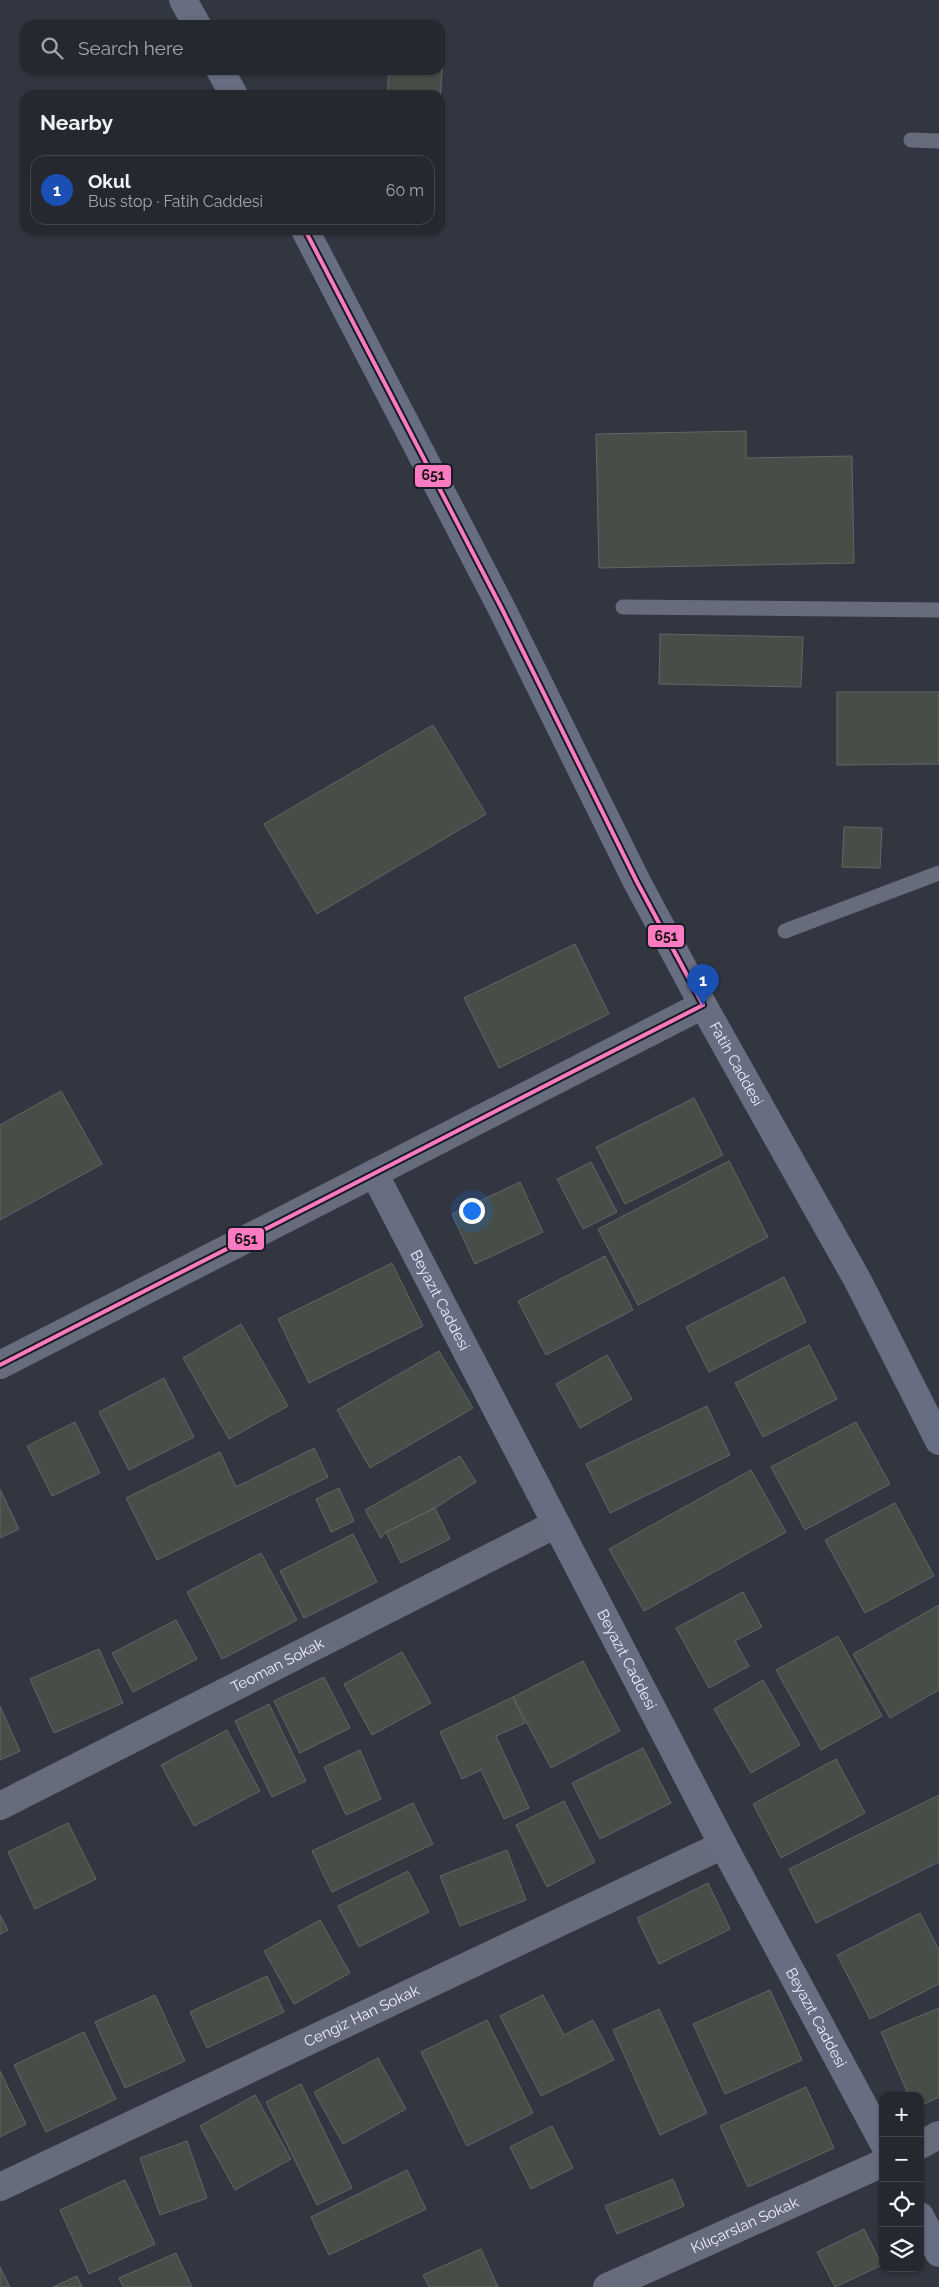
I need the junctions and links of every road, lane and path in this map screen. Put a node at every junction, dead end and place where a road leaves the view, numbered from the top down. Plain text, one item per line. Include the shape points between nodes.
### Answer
1 (183, 0) edge
2 (193, 20) edge
3 (223, 75) edge
4 (231, 90) edge
5 (911, 140) dead end
6 (939, 141) edge
7 (308, 235) edge
8 (623, 607) dead end
9 (939, 610) edge
10 (939, 873) edge
11 (785, 931) dead end
12 (703, 1006) junction
13 (375, 1174) junction
14 (0, 1365) edge
15 (939, 1441) edge
16 (556, 1524) junction
17 (0, 1806) edge
18 (723, 1845) junction
19 (939, 2136) edge
20 (880, 2137) edge
21 (924, 2143) edge
22 (879, 2165) edge
23 (0, 2187) edge
24 (924, 2224) edge
25 (939, 2254) edge
26 (607, 2287) edge

1 - 2 street
3 - 4 street
5 - 6 lane
7 - 12 street, Fatih Caddesi
8 - 9 lane
10 - 11 lane
12 - 13 street
12 - 15 street, Fatih Caddesi via 858,1282
13 - 14 street
13 - 16 street, Beyazıt Caddesi
16 - 17 street, Teoman Sokak
16 - 18 street, Beyazıt Caddesi
18 - 20 street, Beyazıt Caddesi
18 - 23 street, Cengiz Han Sokak
19 - 21 street
22 - 26 street, Kılıçarslan Sokak
24 - 25 street

